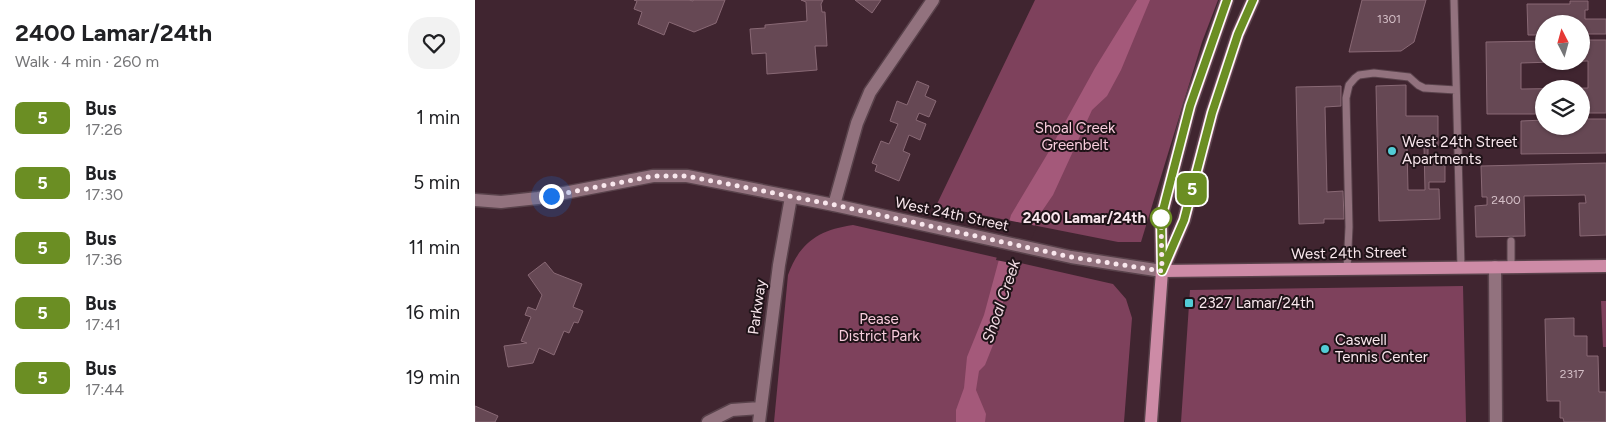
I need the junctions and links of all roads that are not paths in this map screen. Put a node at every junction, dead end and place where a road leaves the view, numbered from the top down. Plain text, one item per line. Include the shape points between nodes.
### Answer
1 (933, 0) edge
2 (1227, 0) edge
3 (1253, 0) edge
4 (1454, 0) edge
5 (1456, 90) junction
6 (791, 197) junction
7 (475, 200) edge
8 (835, 205) junction
9 (1511, 241) dead end
10 (1606, 266) edge
11 (1495, 267) junction
12 (1511, 267) junction
13 (1461, 268) junction
14 (1347, 269) junction
15 (1162, 271) junction
16 (760, 408) junction
17 (708, 422) edge
18 (759, 422) edge
19 (1151, 422) edge
20 (1496, 422) edge

1 - 8 main road via 870,92 857,122
2 - 15 main road via 1190,106 1161,218
3 - 15 main road via 1238,34 1212,113 1184,220
4 - 5 lane
5 - 13 lane
5 - 14 lane via 1425,88 1409,77 1374,73 1359,75 1349,85 1346,98
6 - 7 main road, West 24th Street via 687,176 653,176 538,198 501,202
6 - 8 main road, West 24th Street
6 - 16 main road, Parkway
8 - 15 main road, West 24th Street via 1071,257
9 - 12 lane
10 - 12 main road, West 24th Street
11 - 12 main road, West 24th Street
11 - 13 main road, West 24th Street
11 - 20 main road
13 - 14 main road, West 24th Street
14 - 15 main road, West 24th Street
15 - 19 main road
16 - 17 main road via 732,410
16 - 18 main road, Parkway

